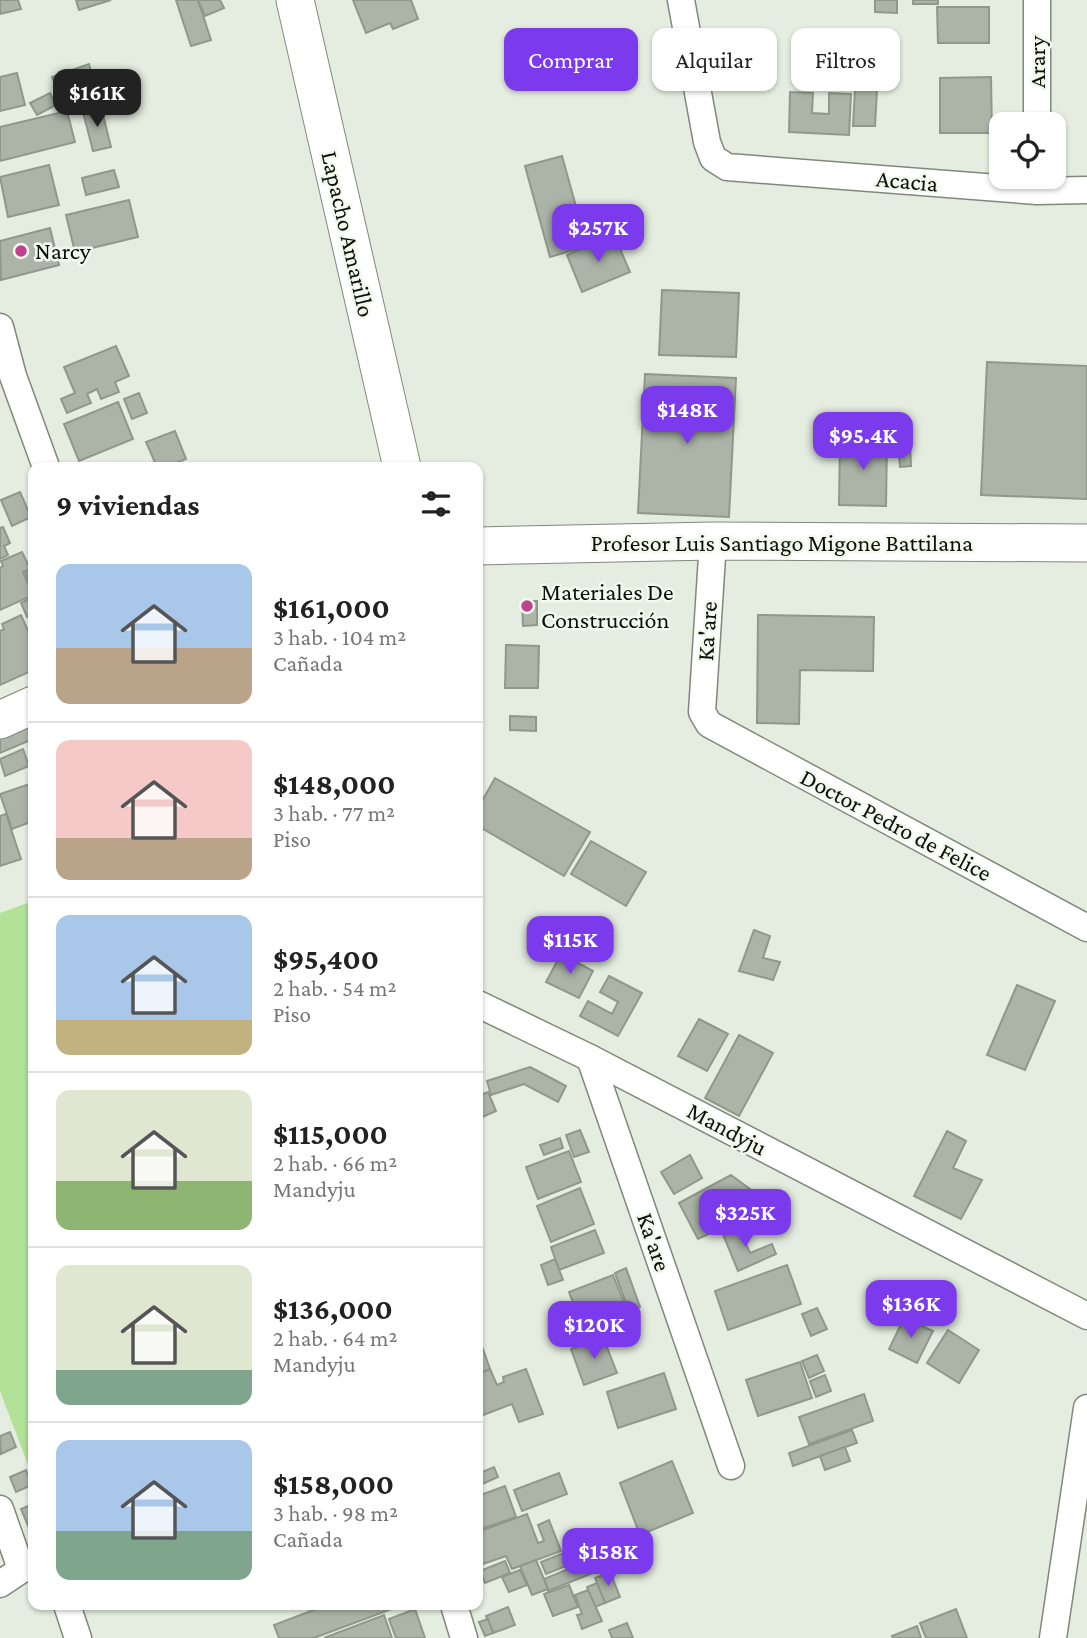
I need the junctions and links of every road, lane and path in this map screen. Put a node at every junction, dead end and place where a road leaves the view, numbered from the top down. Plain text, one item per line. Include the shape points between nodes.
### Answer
1 (295, 0) edge
2 (681, 0) edge
3 (1037, 0) edge
4 (1037, 112) edge
5 (989, 181) edge
6 (1066, 187) edge
7 (1087, 190) edge
8 (0, 327) edge
9 (7, 379) edge
10 (44, 462) edge
11 (401, 462) edge
12 (713, 541) junction
13 (1087, 543) edge
14 (483, 546) edge
15 (28, 707) edge
16 (0, 720) edge
17 (706, 720) joint
18 (1087, 928) edge
19 (483, 1006) edge
20 (590, 1058) junction
21 (1087, 1316) edge
22 (1087, 1408) edge
23 (731, 1466) dead end
24 (0, 1509) edge
25 (18, 1572) edge
26 (69, 1610) edge
27 (456, 1610) edge
28 (78, 1638) edge
29 (464, 1638) edge
30 (1053, 1638) edge

1 - 11 main road, Lapacho Amarillo
2 - 5 street, Acacia via 707,142 713,158 727,167
3 - 4 street, Arary
6 - 7 street, Acacia
8 - 9 street
9 - 10 street
12 - 13 main road, Profesor Luis Santiago Migone Battilana
12 - 14 main road, Profesor Luis Santiago Migone Battilana
12 - 17 street, Ka'are via 702,712
15 - 16 main road
17 - 18 street, Doctor Pedro de Felice
19 - 20 street, Mandyju
20 - 21 street, Mandyju
20 - 23 street, Ka'are
22 - 30 street
24 - 25 street
26 - 28 street
27 - 29 street

